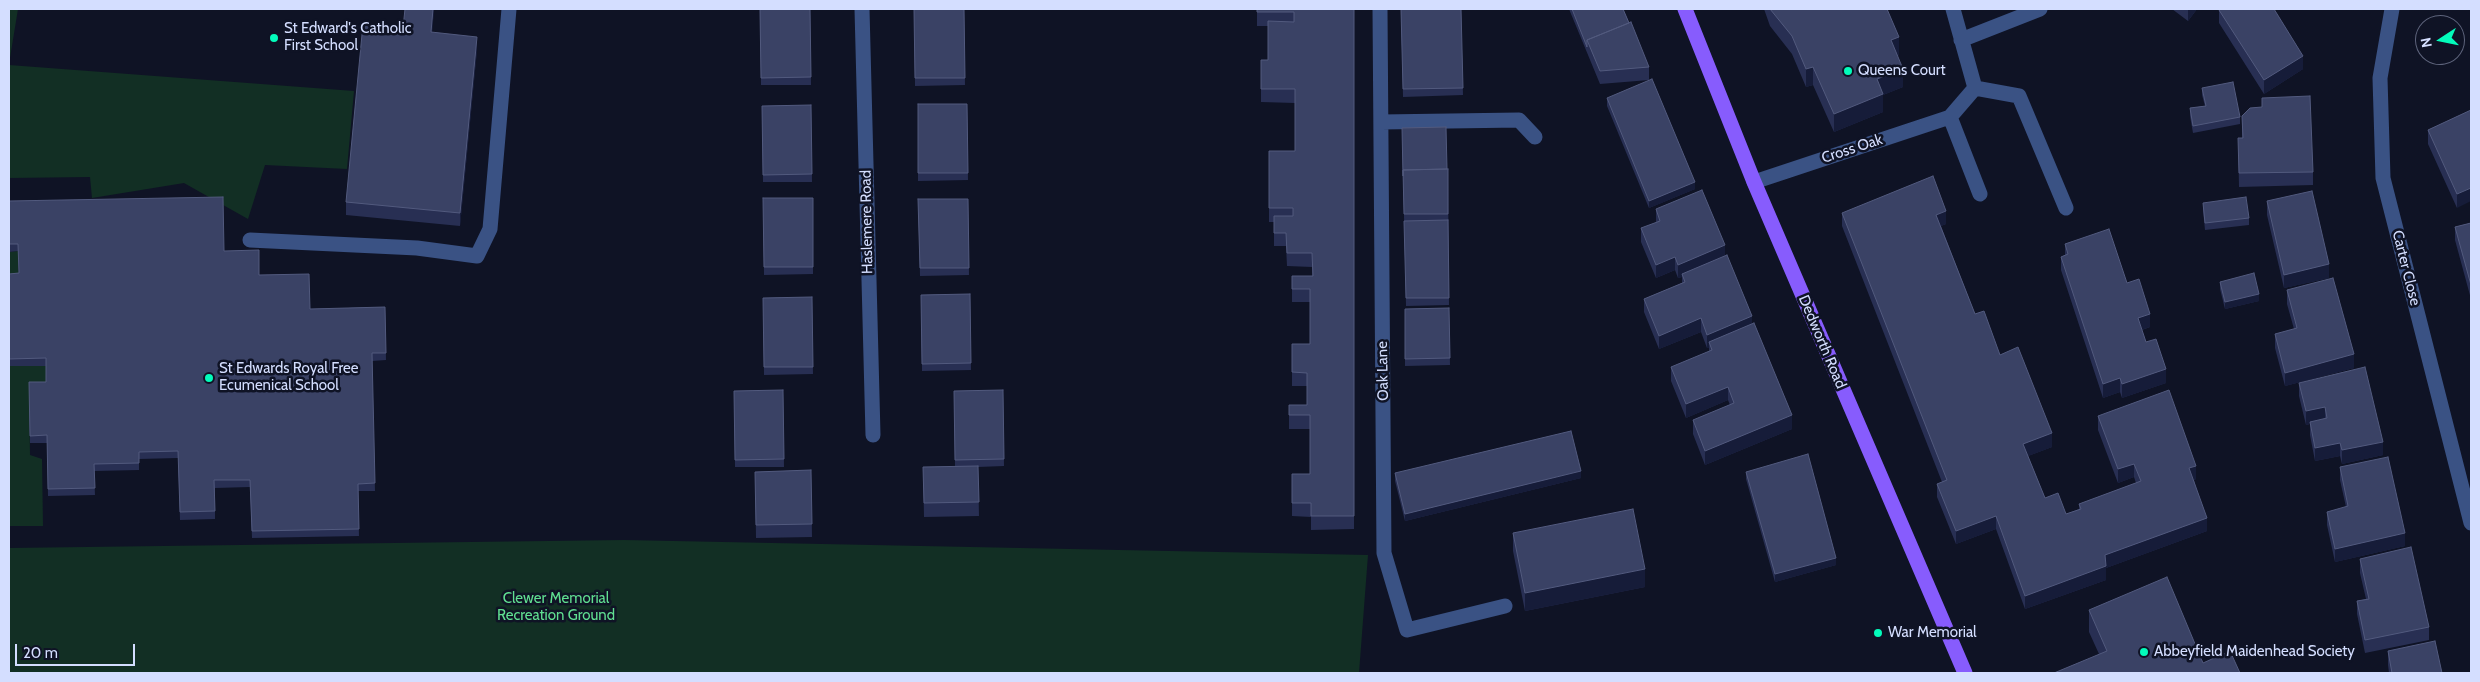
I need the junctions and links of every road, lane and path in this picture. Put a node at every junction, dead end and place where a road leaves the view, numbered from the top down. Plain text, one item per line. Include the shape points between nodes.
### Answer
1 (509, 9) edge
2 (862, 9) edge
3 (1380, 9) edge
4 (1685, 9) edge
5 (1953, 9) edge
6 (2040, 9) edge
7 (2392, 9) edge
8 (1961, 40) junction
9 (1975, 88) junction
10 (1950, 117) junction
11 (1380, 122) junction
12 (1535, 138) dead end
13 (1754, 182) junction
14 (1980, 194) dead end
15 (2066, 208) dead end
16 (250, 240) dead end
17 (873, 435) dead end
18 (2471, 523) edge
19 (1505, 606) dead end
20 (1965, 673) edge

1 - 16 street via 490,229 477,256 417,248
2 - 17 street, Haslemere Road
3 - 11 street, Oak Lane
4 - 13 main road, Dedworth Road
5 - 8 street
6 - 8 street
7 - 18 street, Carter Close via 2380,78 2383,178
8 - 9 street
9 - 10 street
9 - 15 street via 2019,96
10 - 13 street, Cross Oak
10 - 14 street
11 - 12 street via 1519,120
11 - 19 street, Oak Lane via 1384,554 1407,630
13 - 20 main road, Dedworth Road

